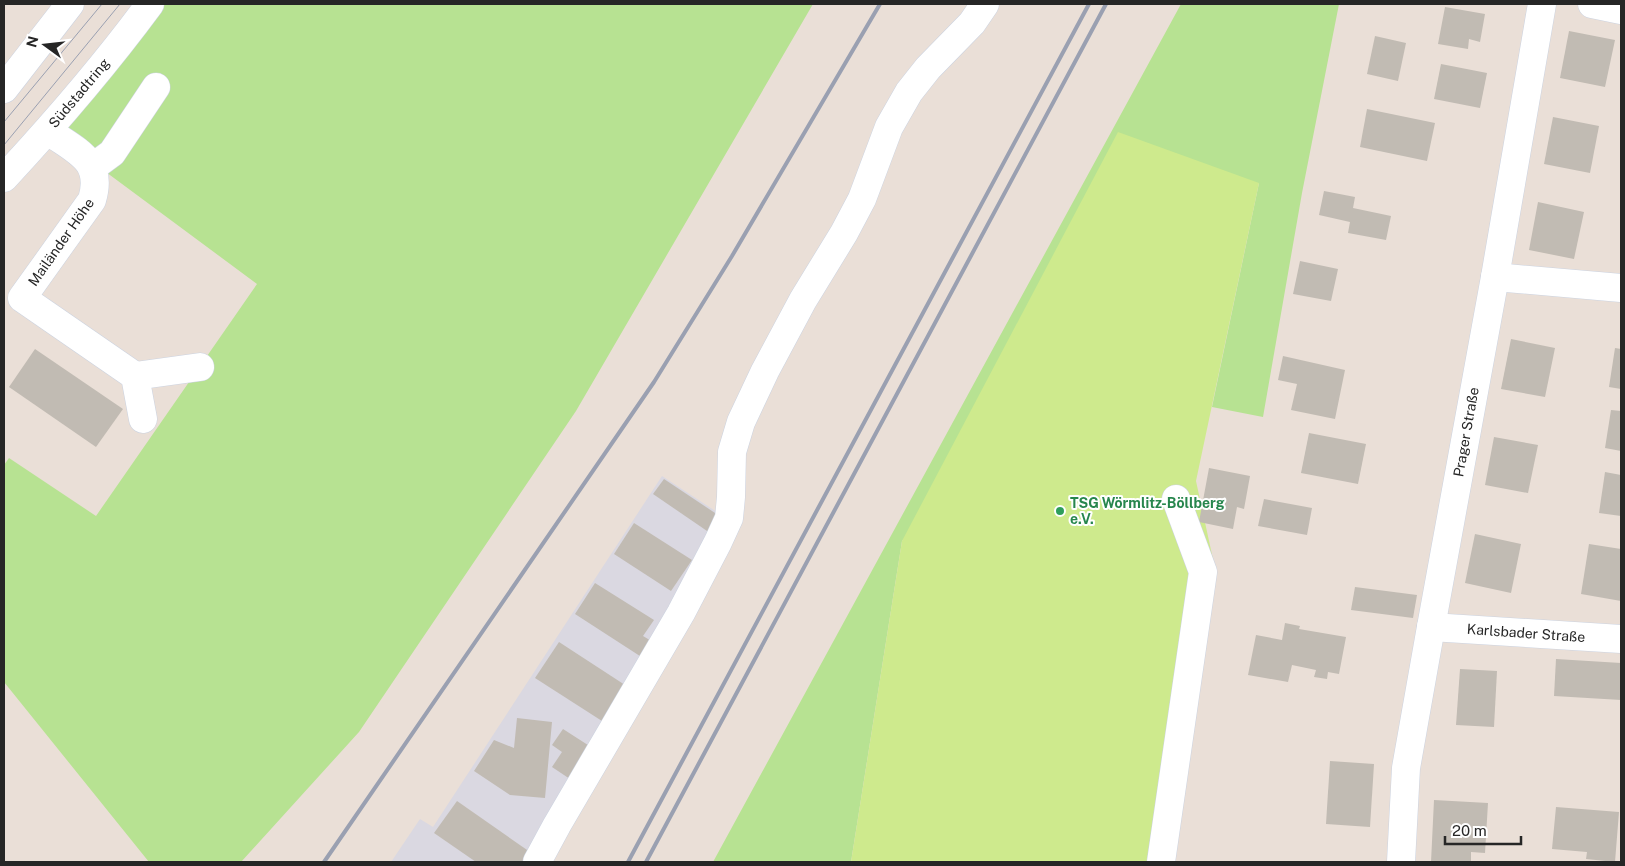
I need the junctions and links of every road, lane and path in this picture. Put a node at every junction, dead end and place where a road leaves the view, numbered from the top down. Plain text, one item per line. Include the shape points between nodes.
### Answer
1 (70, 4) edge
2 (150, 4) edge
3 (985, 4) edge
4 (1542, 4) edge
5 (1592, 4) edge
6 (1621, 10) edge
7 (156, 87) dead end
8 (4, 89) edge
9 (48, 130) junction
10 (92, 167) junction
11 (4, 178) edge
12 (1495, 276) junction
13 (1621, 288) edge
14 (200, 367) dead end
15 (136, 376) junction
16 (142, 419) dead end
17 (1176, 499) dead end
18 (1431, 626) junction
19 (1621, 640) edge
20 (537, 862) edge
21 (1161, 862) edge
22 (1401, 862) edge

1 - 8 street
2 - 9 street, Südstadtring
3 - 20 street via 972,23 909,92 889,127 862,199 803,300 741,422 732,452 729,518 718,542 681,613
4 - 12 street, Prager Straße
5 - 6 street
7 - 10 street via 112,153
9 - 10 street via 84,156
9 - 11 street, Südstadtring
10 - 15 street, Mailänder Höhe via 96,188 92,200 22,298
12 - 13 street
12 - 18 street, Prager Straße
14 - 15 street
15 - 16 street
17 - 21 street via 1203,572
18 - 19 street, Karlsbader Straße
18 - 22 street, Prager Straße via 1406,768

